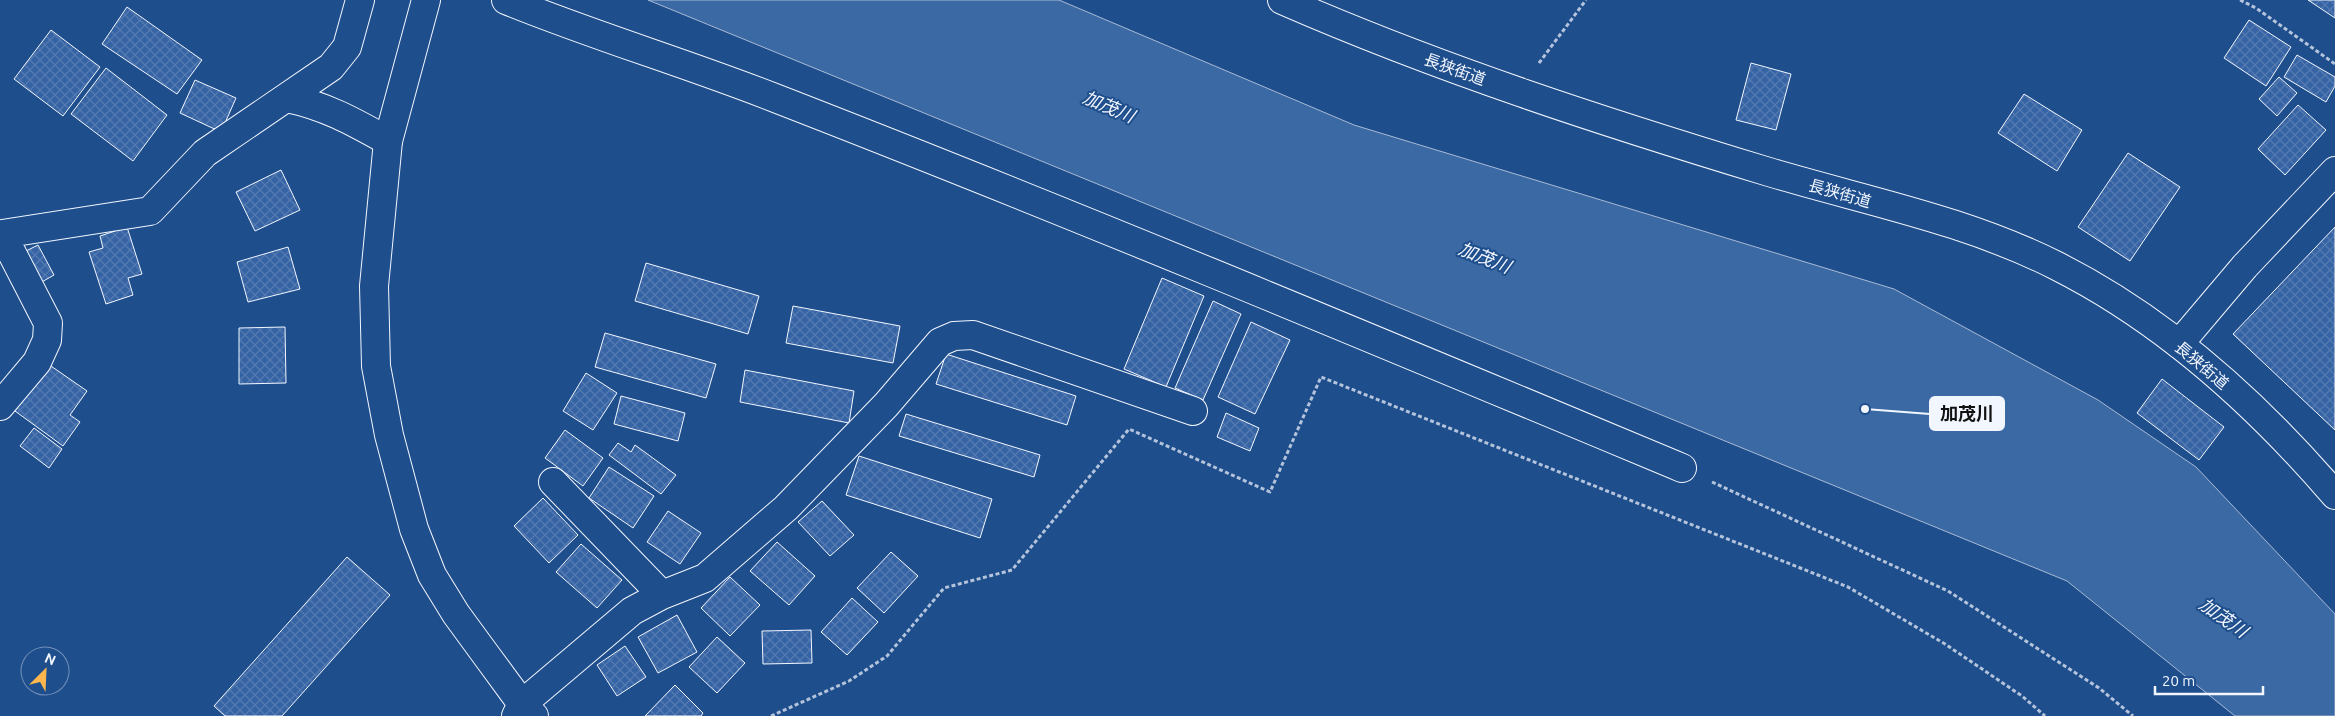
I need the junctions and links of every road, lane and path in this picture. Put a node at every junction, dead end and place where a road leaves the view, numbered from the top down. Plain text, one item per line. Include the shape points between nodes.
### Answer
1 (360, 0) edge
2 (426, 0) edge
3 (506, 0) edge
4 (1282, 0) edge
5 (1586, 0) edge
6 (2240, 0) edge
7 (2335, 64) edge
8 (1517, 92) junction
9 (287, 98) junction
10 (388, 141) junction
11 (2335, 171) edge
12 (2179, 344) junction
13 (0, 406) edge
14 (1193, 411) dead end
15 (1682, 468) joint
16 (553, 482) dead end
17 (2335, 495) edge
18 (662, 595) junction
19 (524, 712) edge
20 (771, 716) edge
21 (2045, 716) edge
22 (2133, 716) edge

1 - 9 street via 347,47 331,67
2 - 10 street
3 - 15 street via 791,104 1177,258
4 - 8 street, 長狭街道
5 - 8 path
6 - 7 path
8 - 12 street, 長狭街道 via 1795,180 1982,232 2082,280
9 - 10 street via 316,104
9 - 13 street via 205,153 150,210 2,234 48,323 47,340 37,362
10 - 19 street via 374,286 376,366 389,435 414,529 432,574
11 - 12 street via 2245,266
12 - 17 street, 長狭街道 via 2263,417
14 - 18 street via 973,335 954,336 940,342 886,404 786,508 705,578
15 - 22 path via 1948,591 2099,688
16 - 18 street
18 - 19 street via 632,611
20 - 21 path via 849,681 887,656 944,588 1012,570 1129,429 1270,492 1321,377 1848,587 1945,644 2022,696

